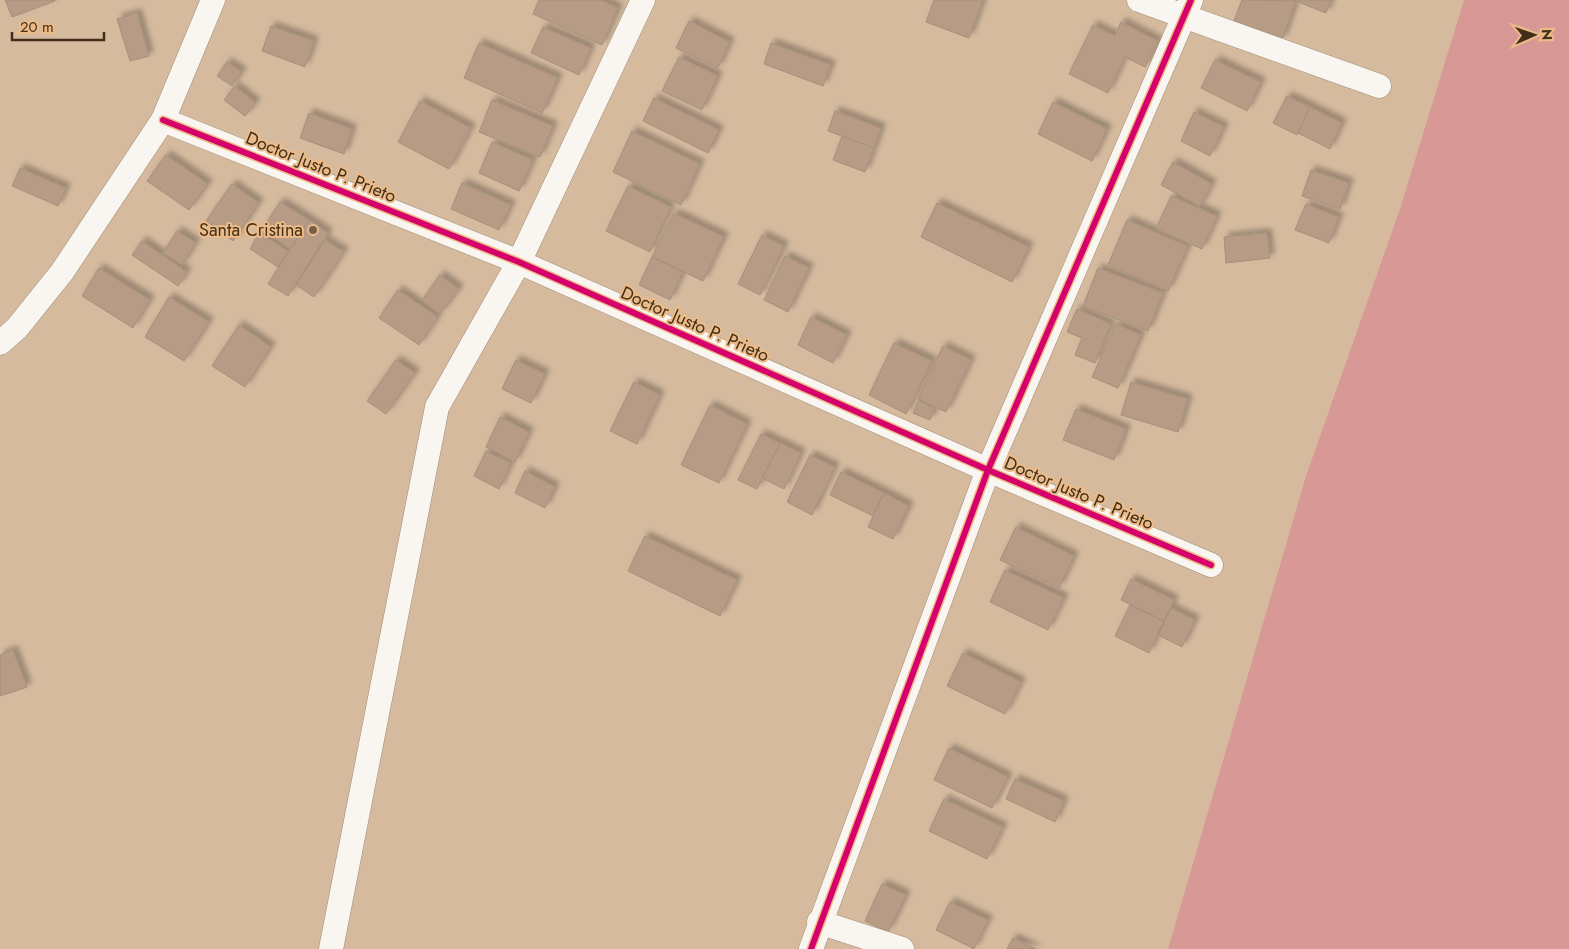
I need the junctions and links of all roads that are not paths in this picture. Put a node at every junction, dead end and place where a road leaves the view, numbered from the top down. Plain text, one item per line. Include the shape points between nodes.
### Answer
1 (213, 0) edge
2 (643, 0) edge
3 (1139, 0) edge
4 (1187, 9) edge
5 (1379, 86) dead end
6 (163, 120) junction
7 (519, 262) junction
8 (0, 343) edge
9 (988, 470) junction
10 (1211, 565) dead end
11 (820, 922) junction
12 (331, 949) edge
13 (811, 949) edge
14 (902, 949) edge

1 - 6 street
2 - 7 street
3 - 4 street
4 - 5 street
4 - 9 street
6 - 7 street, Doctor Justo P. Prieto
6 - 8 street via 62,272 17,328
7 - 9 street, Doctor Justo P. Prieto
7 - 12 street via 437,407
9 - 10 street, Doctor Justo P. Prieto
9 - 11 street
11 - 13 street
11 - 14 street

